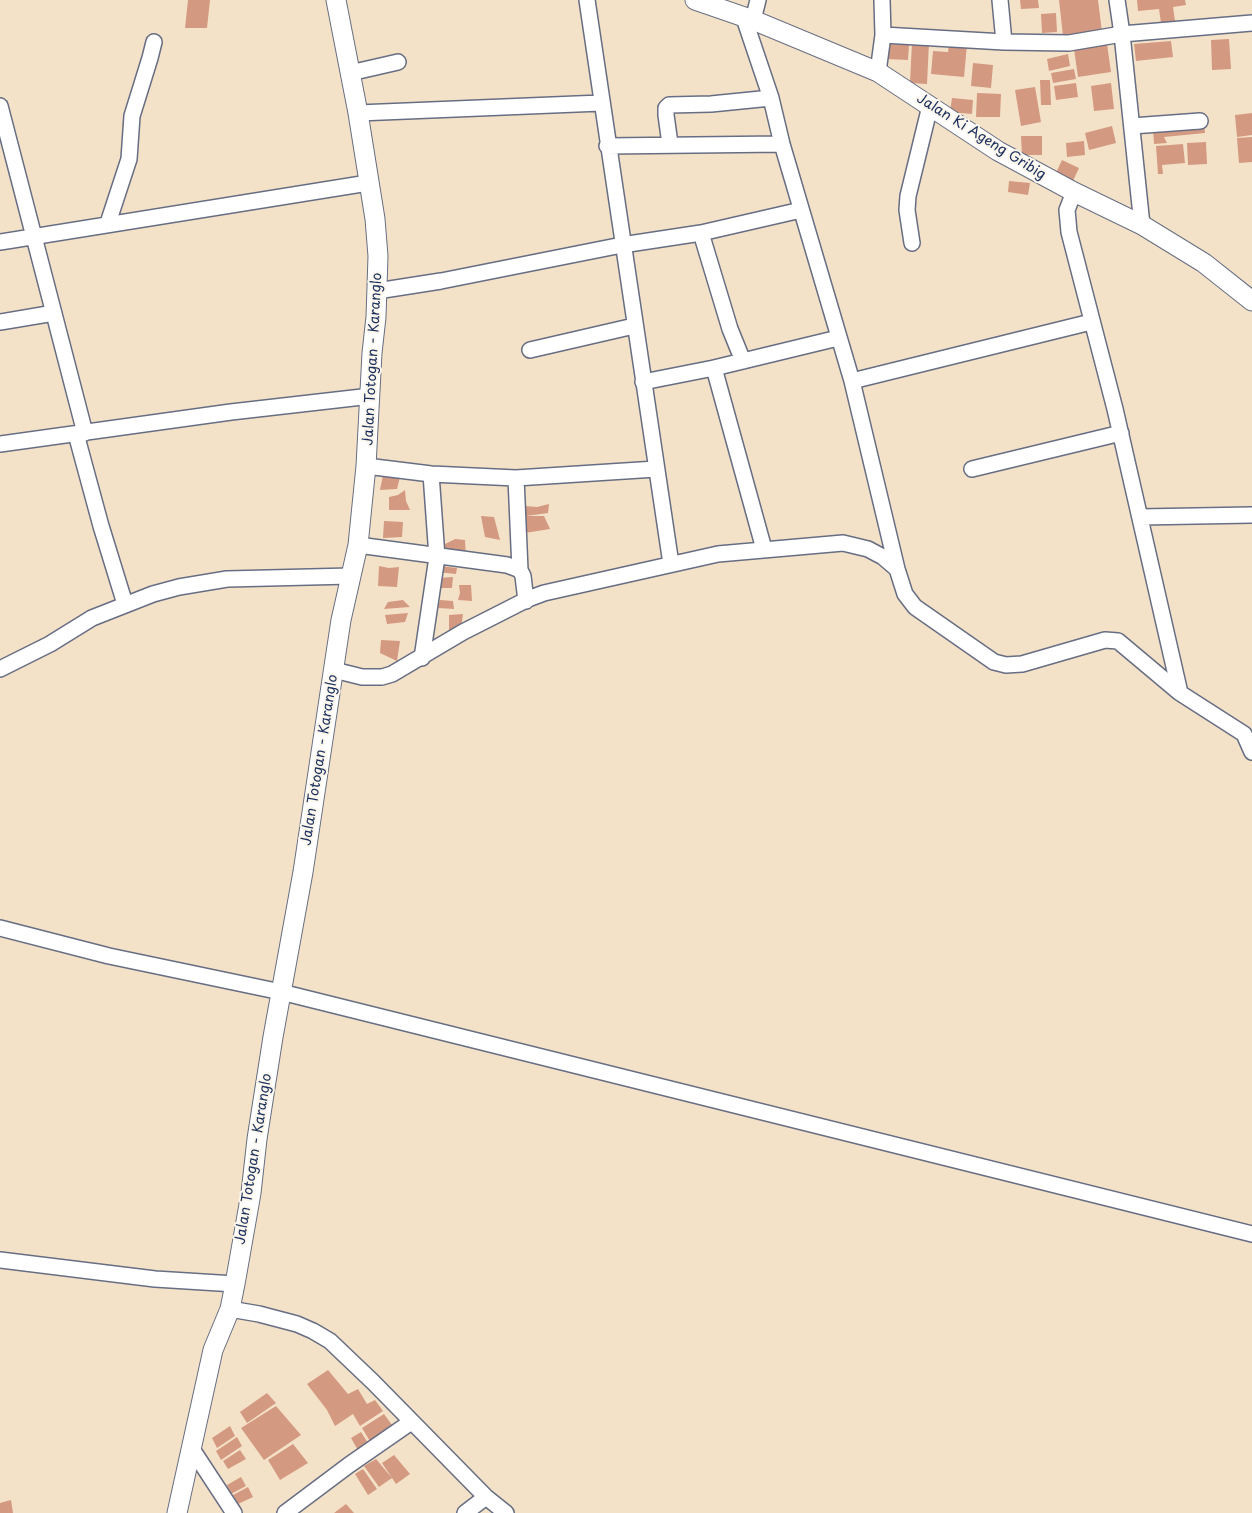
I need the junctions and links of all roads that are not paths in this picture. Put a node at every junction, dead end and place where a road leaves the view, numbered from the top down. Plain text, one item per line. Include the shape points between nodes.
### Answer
1 (336, 0) edge
2 (587, 0) edge
3 (695, 0) edge
4 (758, 0) edge
5 (882, 0) edge
6 (1000, 0) edge
7 (1117, 0) edge
8 (749, 19) junction
9 (1252, 23) edge
10 (1122, 34) junction
11 (883, 35) junction
12 (154, 42) dead end
13 (1004, 42) junction
14 (398, 62) dead end
15 (878, 72) junction
16 (350, 73) junction
17 (771, 98) junction
18 (601, 103) junction
19 (0, 106) edge
20 (930, 106) junction
21 (358, 114) junction
22 (1200, 121) dead end
23 (1132, 126) junction
24 (670, 144) junction
25 (782, 144) junction
26 (607, 146) junction
27 (368, 183) junction
28 (1074, 192) junction
29 (801, 210) junction
30 (108, 224) junction
31 (1142, 225) junction
32 (701, 233) junction
33 (33, 236) junction
34 (0, 242) edge
35 (912, 243) dead end
36 (622, 245) junction
37 (377, 291) junction
38 (1252, 301) edge
39 (54, 313) junction
40 (0, 322) edge
41 (1091, 322) junction
42 (634, 326) junction
43 (838, 338) junction
44 (530, 350) dead end
45 (742, 361) junction
46 (714, 368) junction
47 (852, 381) junction
48 (643, 382) junction
49 (371, 396) junction
50 (81, 434) junction
51 (1121, 434) junction
52 (0, 444) edge
53 (366, 466) junction
54 (972, 469) dead end
55 (656, 470) junction
56 (431, 474) junction
57 (516, 478) junction
58 (1252, 515) edge
59 (1140, 517) junction
60 (358, 545) junction
61 (764, 549) junction
62 (437, 557) junction
63 (670, 564) junction
64 (520, 570) junction
65 (896, 570) junction
66 (351, 576) junction
67 (526, 601) junction
68 (125, 604) junction
69 (422, 658) junction
70 (0, 669) edge
71 (334, 670) junction
72 (1180, 693) junction
73 (1248, 732) edge
74 (1252, 752) edge
75 (0, 928) edge
76 (281, 992) junction
77 (1252, 1234) edge
78 (0, 1260) edge
79 (232, 1295) junction
80 (411, 1422) junction
81 (192, 1449) junction
82 (486, 1497) junction
83 (176, 1513) edge
84 (234, 1513) edge
85 (285, 1513) edge
86 (465, 1513) edge
87 (506, 1513) edge

1 - 16 main road, Jalan Totogan - Karanglo
2 - 18 street
3 - 8 main road, Jalan Ki Ageng Gribig
4 - 8 street
5 - 11 street
6 - 13 street
7 - 10 street
8 - 15 main road, Jalan Ki Ageng Gribig
8 - 17 street
9 - 10 street
10 - 13 street via 1069,43
10 - 23 street
11 - 13 street
11 - 15 street
12 - 30 street via 132,116 129,159
14 - 16 street
15 - 20 main road, Jalan Ki Ageng Gribig
16 - 21 main road, Jalan Totogan - Karanglo
17 - 24 street via 669,105 666,115
17 - 25 street
18 - 21 street
18 - 26 street
19 - 33 street
20 - 28 main road, Jalan Ki Ageng Gribig via 998,151
20 - 35 street via 908,196
21 - 27 main road, Jalan Totogan - Karanglo
22 - 23 street
23 - 31 street
24 - 25 street
24 - 26 street
25 - 29 street
26 - 36 street
27 - 30 street
27 - 37 main road, Jalan Totogan - Karanglo via 375,219
28 - 31 main road, Jalan Ki Ageng Gribig
28 - 41 street via 1067,210 1069,232
29 - 32 street
29 - 43 street
30 - 33 street
31 - 38 main road, Jalan Ki Ageng Gribig via 1204,263
32 - 36 street
32 - 45 street
33 - 34 street
33 - 39 street
36 - 37 street
36 - 42 street
37 - 49 main road, Jalan Totogan - Karanglo
39 - 40 street
39 - 50 street
41 - 47 street
41 - 51 street
42 - 44 street
42 - 48 street
43 - 45 street
43 - 47 street
45 - 46 street
46 - 48 street
46 - 61 street
47 - 65 street
48 - 55 street
49 - 50 street
49 - 53 main road, Jalan Totogan - Karanglo
50 - 52 street
50 - 68 street via 102,526
51 - 54 street
51 - 59 street
53 - 56 street
53 - 60 main road, Jalan Totogan - Karanglo
55 - 57 street
55 - 63 street
56 - 57 street
56 - 62 street
57 - 64 street
58 - 59 street
59 - 72 street
60 - 62 street
60 - 66 main road, Jalan Totogan - Karanglo
61 - 63 street
61 - 65 street via 843,543 868,549 883,557
62 - 64 street via 507,565
62 - 69 street
63 - 67 street
64 - 67 street
65 - 72 street via 905,594 915,607 994,662 1022,664 1105,640 1118,641
66 - 68 street via 202,582
66 - 71 main road, Jalan Totogan - Karanglo
67 - 69 street via 463,632
68 - 70 street via 86,621 50,644
69 - 71 street via 382,677 362,677
71 - 76 main road, Jalan Totogan - Karanglo
72 - 73 street
73 - 74 street
75 - 76 street via 110,956
76 - 77 street
76 - 79 main road, Jalan Totogan - Karanglo
78 - 79 street via 155,1280
79 - 80 street via 259,1314 297,1324 330,1341
79 - 81 main road, Jalan Totogan - Karanglo via 213,1350
80 - 82 street
80 - 85 street
81 - 83 main road, Jalan Totogan - Karanglo
81 - 84 street
82 - 86 street
82 - 87 street

